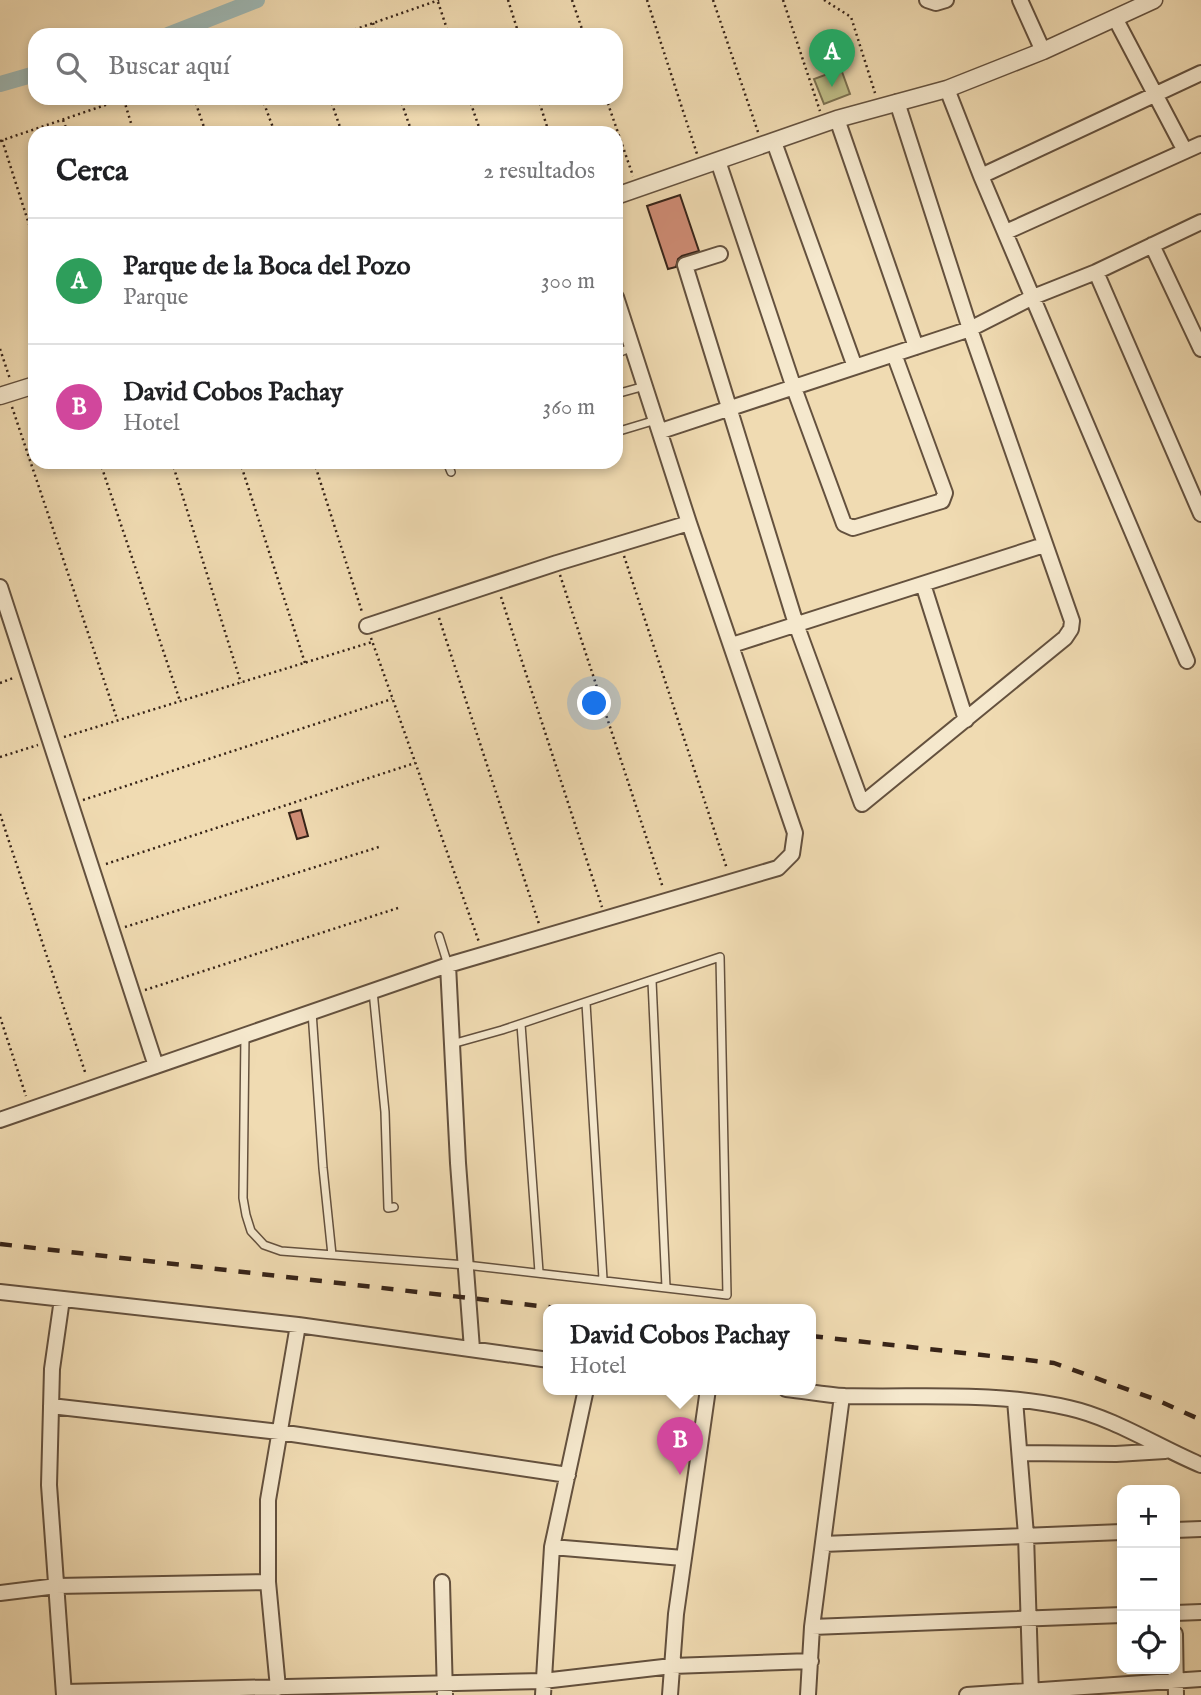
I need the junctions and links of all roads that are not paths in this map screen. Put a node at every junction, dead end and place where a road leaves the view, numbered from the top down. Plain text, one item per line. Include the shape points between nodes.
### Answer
1 (927, 0) edge
2 (946, 0) edge
3 (1020, 0) edge
4 (1154, 0) edge
5 (1115, 18) junction
6 (1043, 51) junction
7 (1201, 73) edge
8 (947, 89) junction
9 (1156, 96) junction
10 (897, 102) junction
11 (831, 122) junction
12 (768, 144) junction
13 (1201, 144) edge
14 (1185, 150) junction
15 (718, 161) junction
16 (981, 176) junction
17 (623, 194) edge
18 (1201, 222) edge
19 (1006, 232) junction
20 (1152, 245) junction
21 (720, 254) dead end
22 (1096, 272) junction
23 (1033, 296) junction
24 (970, 329) junction
25 (623, 333) edge
26 (633, 346) junction
27 (916, 347) junction
28 (1201, 349) edge
29 (623, 351) edge
30 (894, 354) junction
31 (855, 368) junction
32 (646, 385) junction
33 (28, 387) edge
34 (794, 388) junction
35 (623, 392) edge
36 (7, 394) edge
37 (730, 408) junction
38 (659, 425) junction
39 (623, 431) edge
40 (450, 469) edge
41 (451, 472) dead end
42 (1197, 495) edge
43 (1201, 514) edge
44 (689, 523) junction
45 (1044, 545) junction
46 (923, 584) junction
47 (0, 587) edge
48 (796, 624) junction
49 (367, 626) road end
50 (732, 646) junction
51 (1187, 661) dead end
52 (966, 720) junction
53 (439, 936) dead end
54 (448, 965) junction
55 (652, 981) junction
56 (373, 991) junction
57 (586, 1003) junction
58 (312, 1012) junction
59 (521, 1024) junction
60 (245, 1035) junction
61 (452, 1044) junction
62 (156, 1066) junction
63 (0, 1119) edge
64 (394, 1207) dead end
65 (332, 1255) junction
66 (466, 1265) junction
67 (539, 1272) junction
68 (603, 1279) junction
69 (666, 1287) junction
70 (0, 1292) edge
71 (62, 1299) junction
72 (298, 1325) junction
73 (472, 1349) junction
74 (543, 1359) edge
75 (816, 1392) edge
76 (585, 1395) edge
77 (707, 1395) edge
78 (842, 1395) junction
79 (1015, 1400) junction
80 (51, 1406) junction
81 (279, 1432) junction
82 (1166, 1451) junction
83 (1021, 1453) junction
84 (1201, 1465) edge
85 (568, 1475) junction
86 (1201, 1529) edge
87 (1180, 1530) edge
88 (1117, 1532) edge
89 (1026, 1535) junction
90 (823, 1544) junction
91 (552, 1547) junction
92 (683, 1559) junction
93 (268, 1582) junction
94 (442, 1582) dead end
95 (57, 1586) junction
96 (0, 1594) edge
97 (1201, 1612) edge
98 (1180, 1613) edge
99 (1117, 1615) edge
100 (1029, 1618) junction
101 (812, 1627) junction
102 (811, 1661) junction
103 (672, 1666) junction
104 (1201, 1679) edge
105 (278, 1688) junction
106 (543, 1688) edge
107 (1176, 1688) edge
108 (445, 1689) edge
109 (335, 1691) edge
110 (1031, 1692) edge
111 (64, 1693) edge
112 (670, 1695) edge
113 (808, 1695) edge
114 (967, 1695) edge

1 - 2 street
3 - 6 street
4 - 5 street
5 - 6 street
5 - 9 street
6 - 8 street
7 - 9 street
8 - 10 street
8 - 16 street
9 - 14 street
9 - 16 street
10 - 11 street
10 - 24 street
11 - 12 street
11 - 27 street
12 - 15 street
12 - 31 street
13 - 14 street
14 - 19 street
15 - 17 street
15 - 34 street
16 - 19 street
18 - 20 street
19 - 23 street
20 - 22 street
20 - 28 street
21 - 37 street via 685,265
22 - 23 street
22 - 42 street
23 - 24 street
23 - 51 street
24 - 27 street
24 - 45 street
25 - 26 street
26 - 29 lane
26 - 32 street
27 - 30 street
30 - 31 street
30 - 34 street via 945,493 942,501 853,528 844,524
31 - 34 street
32 - 35 lane
32 - 38 street
33 - 36 street
34 - 37 street
37 - 38 street
37 - 48 street
38 - 39 lane
38 - 44 street
40 - 41 lane
42 - 43 street
44 - 49 street
44 - 50 street
45 - 46 street
45 - 52 street via 1071,629
46 - 48 street
46 - 52 street
47 - 62 street
48 - 50 street
48 - 52 street via 862,804
50 - 54 street via 795,834 792,854 778,868
53 - 54 lane
54 - 56 street
54 - 61 street
55 - 57 lane
55 - 69 lane
55 - 69 lane via 720,957 727,1295
56 - 58 street
56 - 64 lane via 385,1112 388,1208
57 - 59 lane
57 - 68 lane
58 - 60 street
58 - 65 lane
59 - 61 lane
59 - 67 lane
60 - 62 street
60 - 65 lane via 243,1198 251,1231 264,1245 281,1251
61 - 66 street
62 - 63 street
65 - 66 lane
66 - 67 lane
66 - 73 street
67 - 68 lane
68 - 69 lane
70 - 71 street
71 - 72 street
71 - 80 street
72 - 73 street
72 - 81 street
73 - 74 street
75 - 78 street
76 - 85 street
77 - 92 street
78 - 79 street
78 - 90 street
79 - 82 street via 1071,1408
79 - 83 street
80 - 81 street
80 - 95 street via 49,1485
81 - 85 street
81 - 93 street via 268,1500
82 - 83 street
82 - 84 street
83 - 89 street
85 - 91 street
86 - 87 street
88 - 89 street
89 - 90 street
89 - 100 street
90 - 101 street
91 - 92 street
91 - 106 street
92 - 103 street
93 - 95 street
93 - 105 street
94 - 108 street
95 - 96 street
95 - 111 street
97 - 98 street
99 - 100 street
100 - 101 street
100 - 110 street
101 - 102 street
102 - 103 street
102 - 113 street
103 - 106 street
103 - 112 street
104 - 107 street
105 - 109 street
105 - 111 street
106 - 108 street
107 - 110 street
108 - 109 street
110 - 114 street

